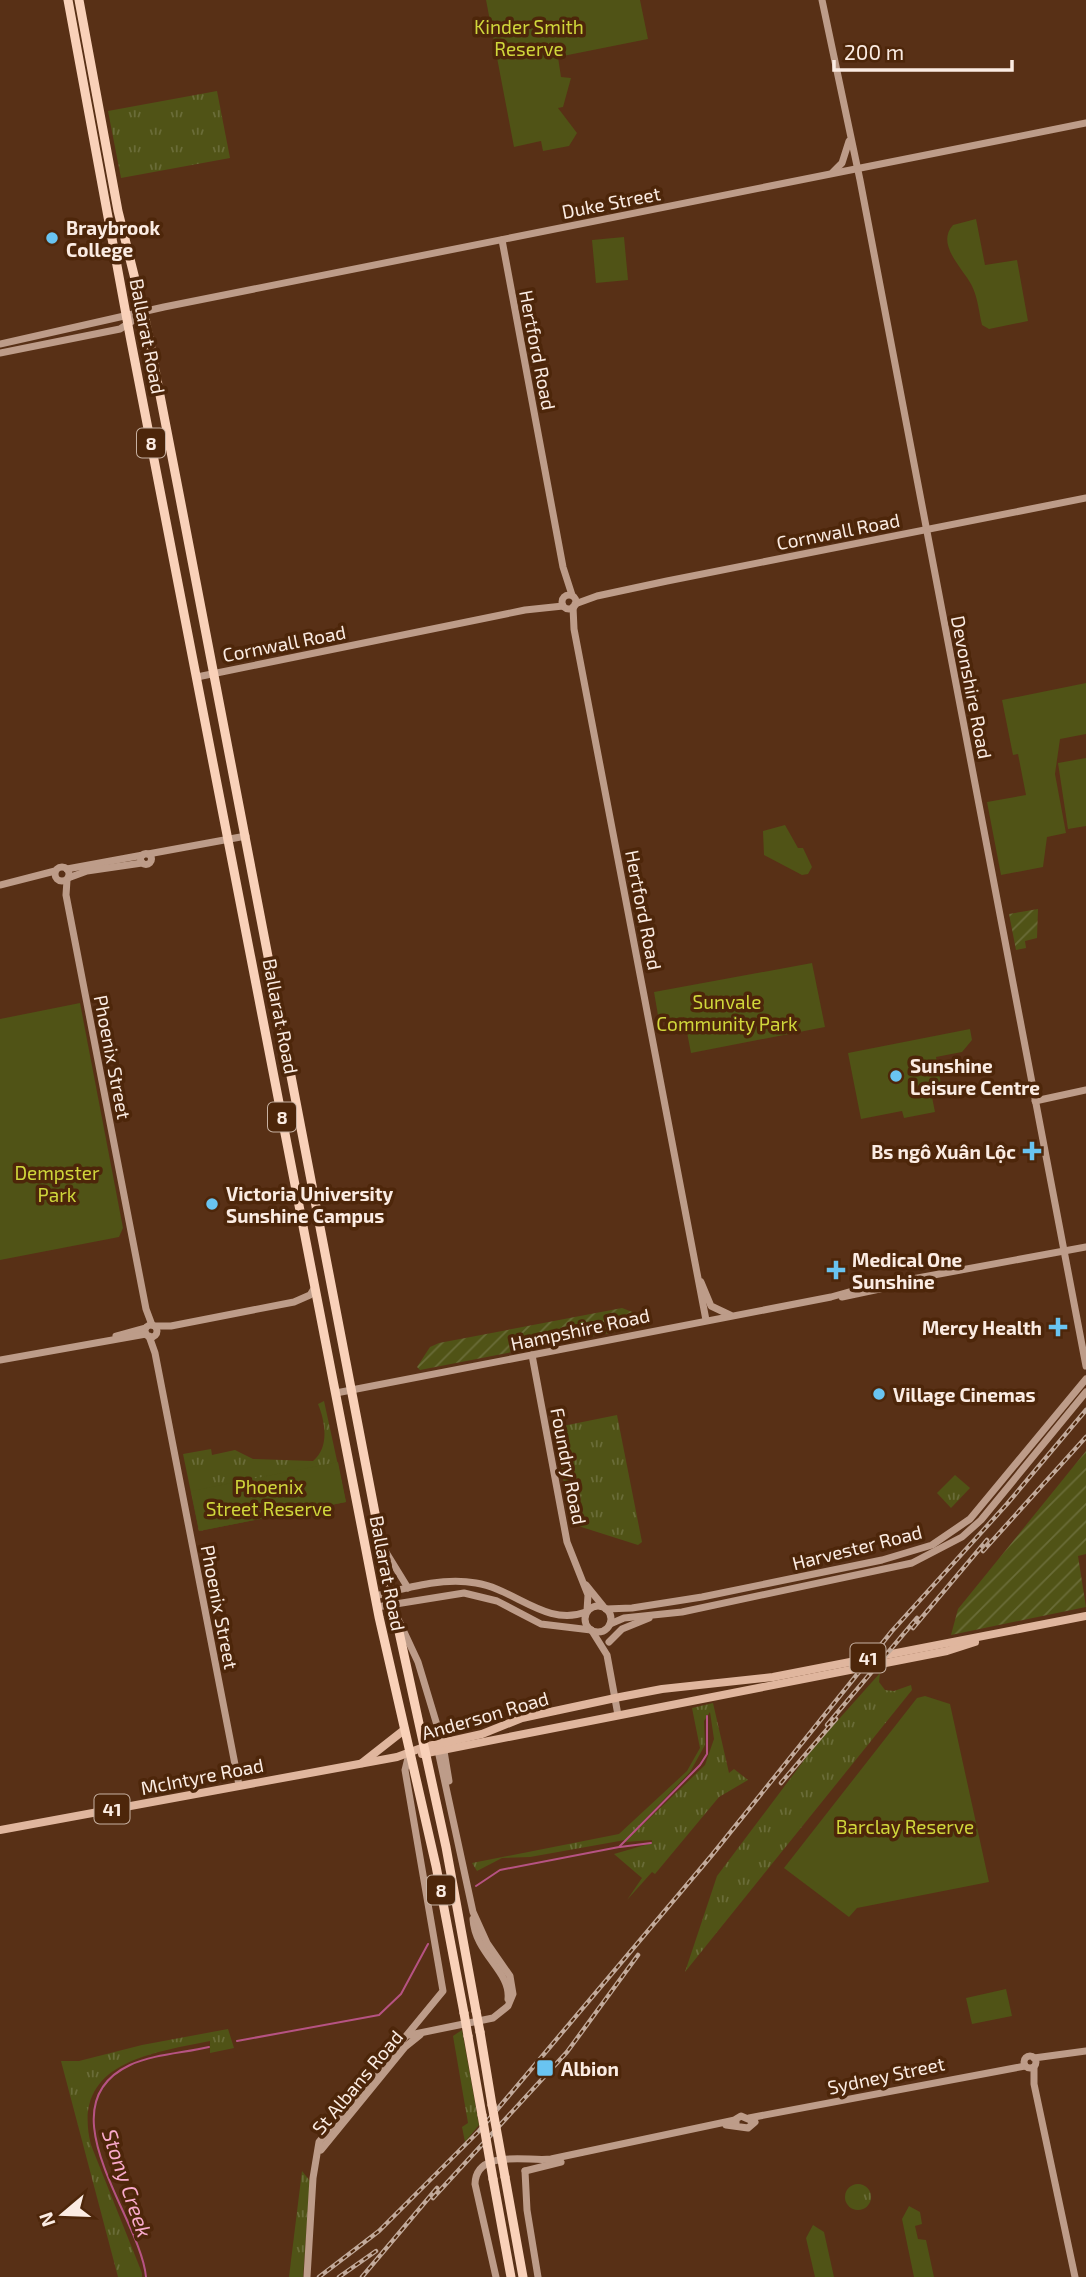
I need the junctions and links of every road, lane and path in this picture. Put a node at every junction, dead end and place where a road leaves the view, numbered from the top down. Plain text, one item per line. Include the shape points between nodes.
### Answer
1 (68, 0) edge
2 (79, 0) edge
3 (820, 0) edge
4 (1086, 123) edge
5 (850, 134) junction
6 (858, 169) junction
7 (829, 174) junction
8 (500, 240) junction
9 (143, 313) junction
10 (126, 315) junction
11 (128, 326) junction
12 (0, 344) edge
13 (0, 353) edge
14 (1086, 498) edge
15 (926, 530) junction
16 (569, 602) junction
17 (214, 673) junction
18 (197, 677) junction
19 (246, 836) junction
20 (229, 840) junction
21 (146, 858) junction
22 (66, 869) junction
23 (55, 871) junction
24 (37, 878) junction
25 (62, 880) junction
26 (0, 885) edge
27 (1086, 1090) edge
28 (1035, 1101) junction
29 (1086, 1247) edge
30 (1062, 1252) junction
31 (696, 1272) junction
32 (315, 1287) junction
33 (294, 1302) junction
34 (319, 1311) junction
35 (732, 1316) junction
36 (706, 1320) junction
37 (323, 1330) junction
38 (150, 1331) junction
39 (342, 1333) junction
40 (532, 1355) junction
41 (0, 1360) edge
42 (1086, 1366) edge
43 (1086, 1379) edge
44 (353, 1390) junction
45 (1086, 1392) edge
46 (336, 1393) junction
47 (381, 1545) junction
48 (581, 1580) junction
49 (408, 1588) junction
50 (391, 1592) junction
51 (375, 1596) junction
52 (393, 1604) junction
53 (377, 1607) junction
54 (605, 1608) junction
55 (587, 1612) junction
56 (395, 1614) junction
57 (1086, 1616) edge
58 (652, 1617) junction
59 (610, 1625) junction
60 (591, 1631) junction
61 (987, 1636) junction
62 (609, 1642) junction
63 (607, 1655) junction
64 (615, 1698) junction
65 (618, 1715) junction
66 (404, 1730) junction
67 (440, 1747) junction
68 (425, 1751) junction
69 (409, 1754) junction
70 (362, 1763) junction
71 (239, 1785) junction
72 (454, 1819) junction
73 (440, 1822) junction
74 (0, 1830) edge
75 (428, 2031) junction
76 (407, 2037) junction
77 (1086, 2051) edge
78 (1030, 2064) junction
79 (380, 2072) junction
80 (519, 2160) junction
81 (527, 2166) junction
82 (1073, 2275) edge
83 (307, 2277) edge
84 (496, 2277) edge
85 (511, 2277) edge
86 (523, 2277) edge
87 (538, 2277) edge

1 - 10 highway, Ballarat Road / 8
2 - 9 highway, Ballarat Road / 8 via 118,211
3 - 5 street, Devonshire Road
4 - 6 street, Duke Street
5 - 6 street, Devonshire Road
5 - 7 street via 844,161
6 - 7 street, Duke Street
6 - 15 street, Devonshire Road
7 - 8 street, Duke Street
8 - 9 street, Duke Street
8 - 16 street, Hertford Road
9 - 10 street, Duke Street
9 - 11 street, Duke Street
9 - 17 highway, Ballarat Road / 8
10 - 11 highway, Ballarat Road / 8
10 - 12 street, Duke Street
11 - 13 street, Duke Street
11 - 18 highway, Ballarat Road / 8
14 - 15 street, Cornwall Road
15 - 16 street, Cornwall Road
15 - 28 street, Devonshire Road
16 - 17 street, Cornwall Road
16 - 31 street, Hertford Road
17 - 18 street, Cornwall Road
17 - 19 highway, Ballarat Road / 8
18 - 20 highway, Ballarat Road / 8
19 - 20 street
19 - 39 highway, Ballarat Road / 8
20 - 21 street
20 - 32 highway, Ballarat Road / 8
21 - 22 street
21 - 25 street
22 - 23 street
22 - 25 street
23 - 24 street
23 - 25 street
24 - 25 street
24 - 26 street
25 - 38 street, Phoenix Street
27 - 28 street
28 - 30 street, Devonshire Road
29 - 30 street, Hampshire Road
30 - 35 street, Hampshire Road
30 - 42 street, Devonshire Road
31 - 35 street via 711,1306
31 - 36 street, Hertford Road
32 - 33 street via 310,1295
32 - 34 highway, Ballarat Road / 8
33 - 34 street via 309,1303
33 - 38 street
34 - 37 highway, Ballarat Road / 8
35 - 36 street, Hampshire Road
36 - 40 street, Hampshire Road
37 - 39 highway
37 - 46 highway, Ballarat Road / 8
38 - 41 street
38 - 71 street, Phoenix Street
39 - 44 highway, Ballarat Road / 8
40 - 44 street, Hampshire Road
40 - 48 street, Foundry Road via 567,1542
43 - 54 street, Harvester Road via 970,1519 932,1545 702,1597
44 - 46 street, Hampshire Road
44 - 47 highway, Ballarat Road / 8
45 - 58 street, Harvester Road via 981,1520 925,1559
46 - 51 highway, Ballarat Road / 8
47 - 49 street
47 - 50 highway, Ballarat Road / 8
48 - 54 street, Foundry Road
48 - 55 street, Foundry Road via 588,1597
49 - 50 street
49 - 55 street via 440,1582 475,1583 498,1588 555,1615
50 - 51 street
50 - 52 highway, Ballarat Road / 8
51 - 53 highway, Ballarat Road / 8
52 - 53 street
52 - 56 highway, Ballarat Road / 8
52 - 60 street via 452,1593 474,1594 541,1624
53 - 66 highway, Ballarat Road / 8
54 - 55 street via 594,1606
54 - 59 street
55 - 60 street via 585,1621
56 - 67 street, St Albans Road via 416,1656
56 - 68 highway, Ballarat Road / 8
57 - 61 main road, Anderson Road / 41
58 - 59 street, Harvester Road via 623,1618
58 - 62 street via 622,1629
59 - 60 street via 602,1632
59 - 62 street
60 - 63 street
61 - 64 main road, Anderson Road / 41 via 773,1677
61 - 65 main road, Anderson Road / 41 via 947,1651
62 - 63 street
63 - 64 street
64 - 65 street
64 - 67 main road, Anderson Road / 41 via 522,1718
65 - 67 main road, Anderson Road / 41
66 - 69 highway, Ballarat Road / 8
66 - 70 main road
67 - 68 main road, Anderson Road / 41
67 - 72 street, St Albans Road
68 - 69 main road, Anderson Road / 41
68 - 73 highway, Ballarat Road / 8
69 - 70 main road, McIntyre Road / 41
69 - 76 street, St Albans Road via 404,1770 443,1989
69 - 85 highway, Ballarat Road / 8, bridge via 436,1866
70 - 71 main road, McIntyre Road / 41
71 - 74 main road, McIntyre Road / 41
72 - 73 street
72 - 75 street, St Albans Road via 473,1912 482,1939 512,1982 513,1998 504,2011 489,2019
73 - 86 highway, Ballarat Road / 8, bridge
75 - 76 street, St Albans Road
75 - 79 street, St Albans Road via 412,2039
76 - 79 street, St Albans Road
77 - 78 street, Sydney Street
78 - 81 street, Sydney Street via 770,2115 752,2120 748,2129 736,2123
78 - 82 street
79 - 83 street, St Albans Road via 318,2146
80 - 81 street, Sydney Street
80 - 81 street via 517,2166
80 - 84 street via 488,2162 475,2179
81 - 87 street via 527,2210

